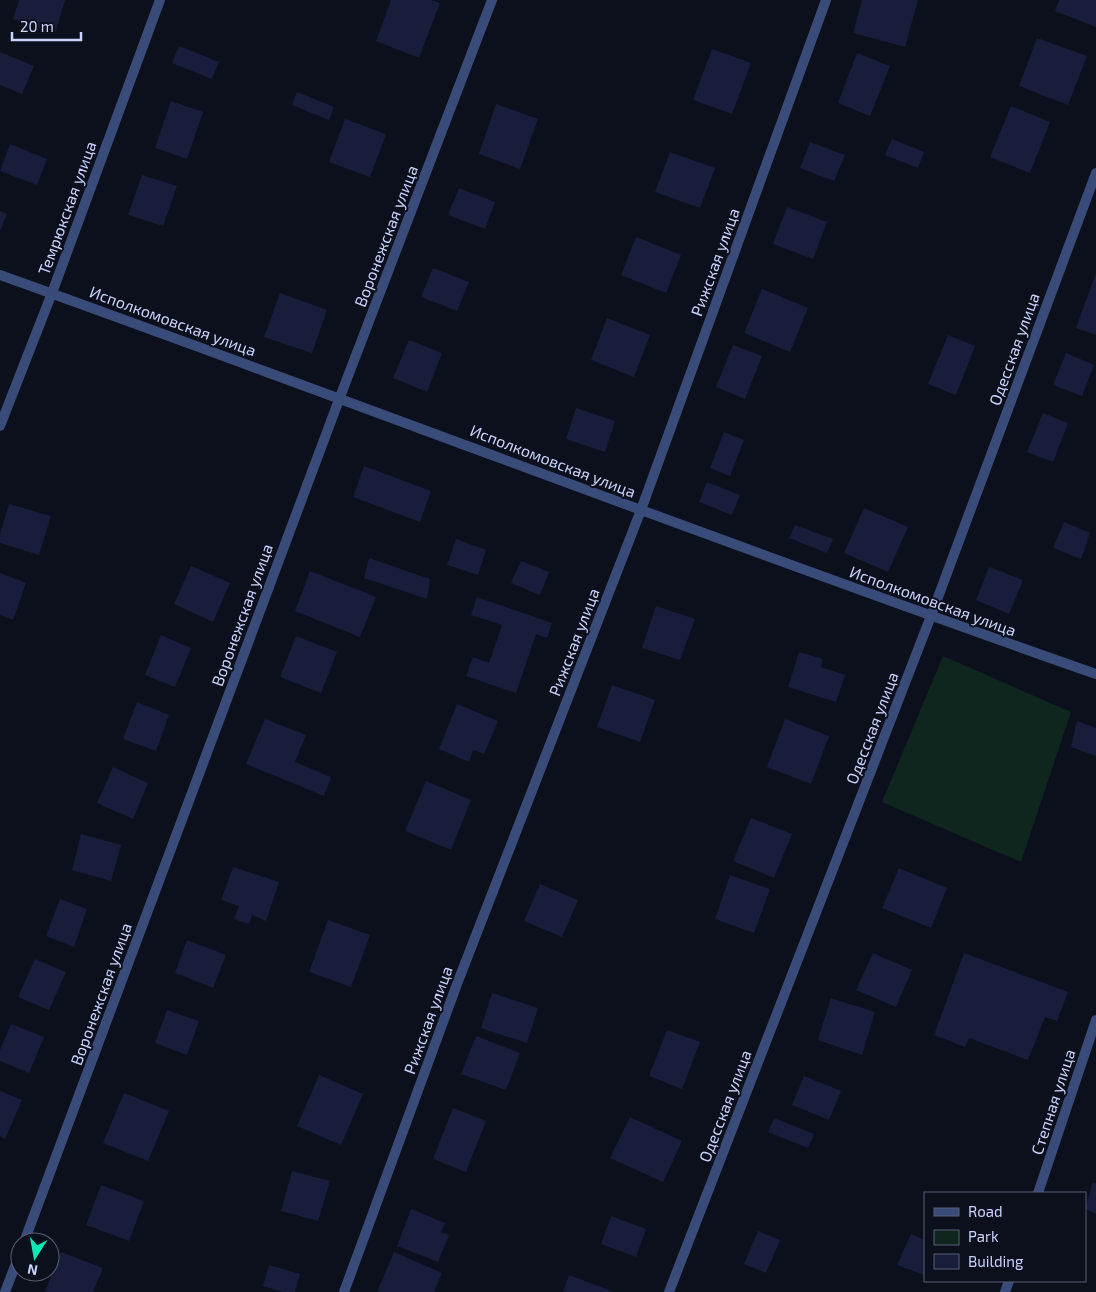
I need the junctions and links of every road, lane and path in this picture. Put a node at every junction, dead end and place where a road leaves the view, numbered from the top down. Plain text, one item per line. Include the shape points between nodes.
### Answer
1 (160, 0) edge
2 (492, 0) edge
3 (826, 0) edge
4 (1096, 173) edge
5 (0, 275) edge
6 (52, 293) junction
7 (340, 397) junction
8 (0, 426) edge
9 (641, 510) junction
10 (931, 616) junction
11 (1096, 674) edge
12 (1096, 1020) edge
13 (1038, 1192) edge
14 (28, 1232) edge
15 (344, 1292) edge
16 (669, 1292) edge

1 - 6 street, Темрюкская улица
2 - 7 street, Воронежская улица
3 - 9 street, Рижская улица
4 - 10 street, Одесская улица
5 - 6 street, Исполкомовская улица
6 - 7 street, Исполкомовская улица
6 - 8 street, Темрюкская улица
7 - 9 street, Исполкомовская улица
7 - 14 street, Воронежская улица
9 - 10 street, Исполкомовская улица
9 - 15 street, Рижская улица via 457,984
10 - 11 street, Исполкомовская улица
10 - 16 street, Одесская улица
12 - 13 street, Степная улица

